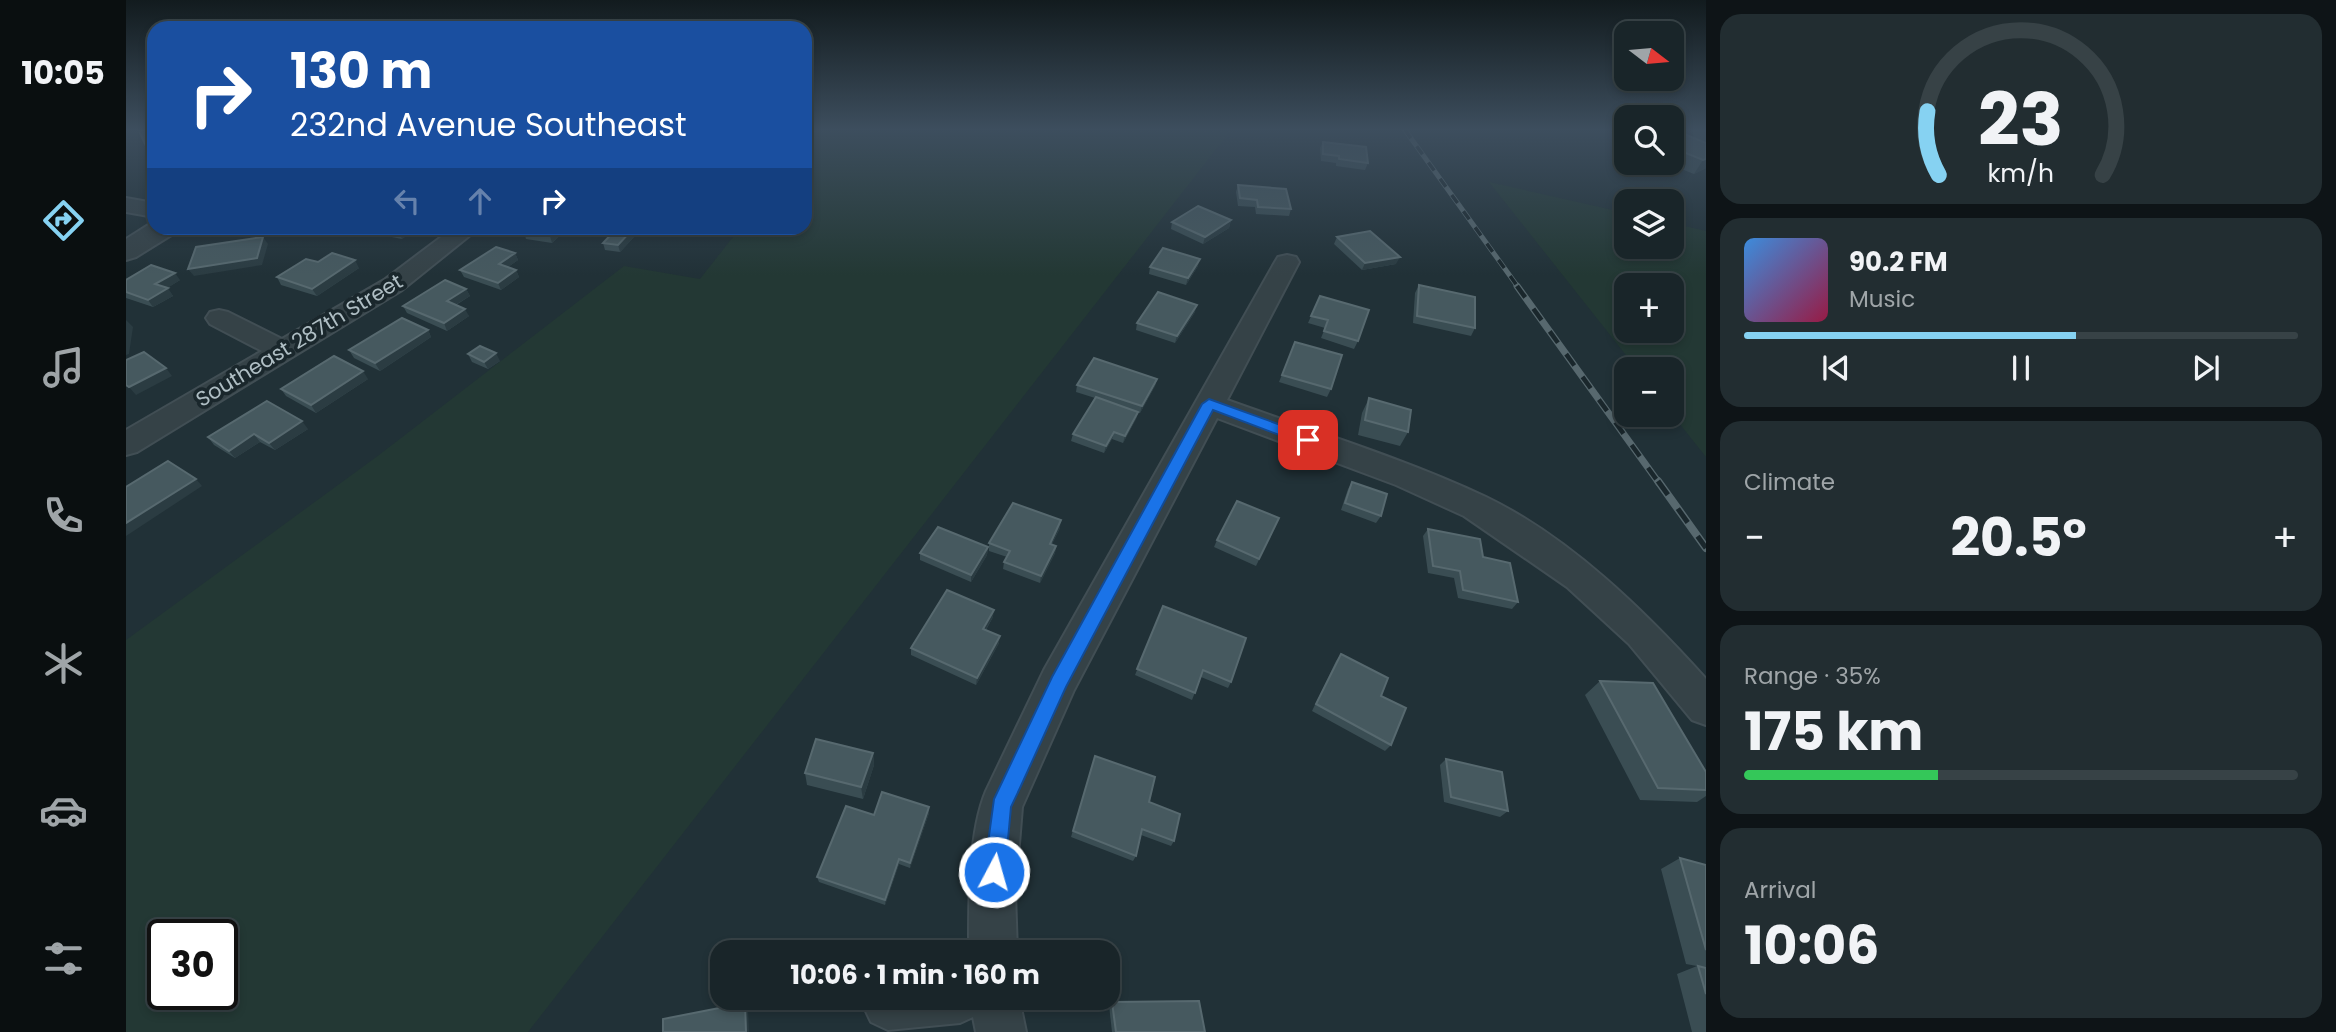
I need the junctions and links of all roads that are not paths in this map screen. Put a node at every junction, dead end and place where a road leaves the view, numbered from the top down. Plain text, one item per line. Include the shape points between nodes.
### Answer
1 (126, 205) edge
2 (147, 209) edge
3 (152, 235) edge
4 (458, 235) edge
5 (126, 251) edge
6 (1287, 262) dead end
7 (219, 318) dead end
8 (283, 350) junction
9 (1209, 404) junction
10 (126, 444) edge
11 (1706, 707) edge
12 (993, 940) edge
13 (997, 1010) edge
14 (1001, 1032) edge

1 - 2 street
3 - 5 street
4 - 8 street, Southeast 287th Street via 393,285
6 - 9 street
7 - 8 street
8 - 10 street, Southeast 287th Street
9 - 11 street via 1408,477 1476,507 1580,577 1642,632
9 - 12 street via 1058,682 1001,806 992,893
13 - 14 street

